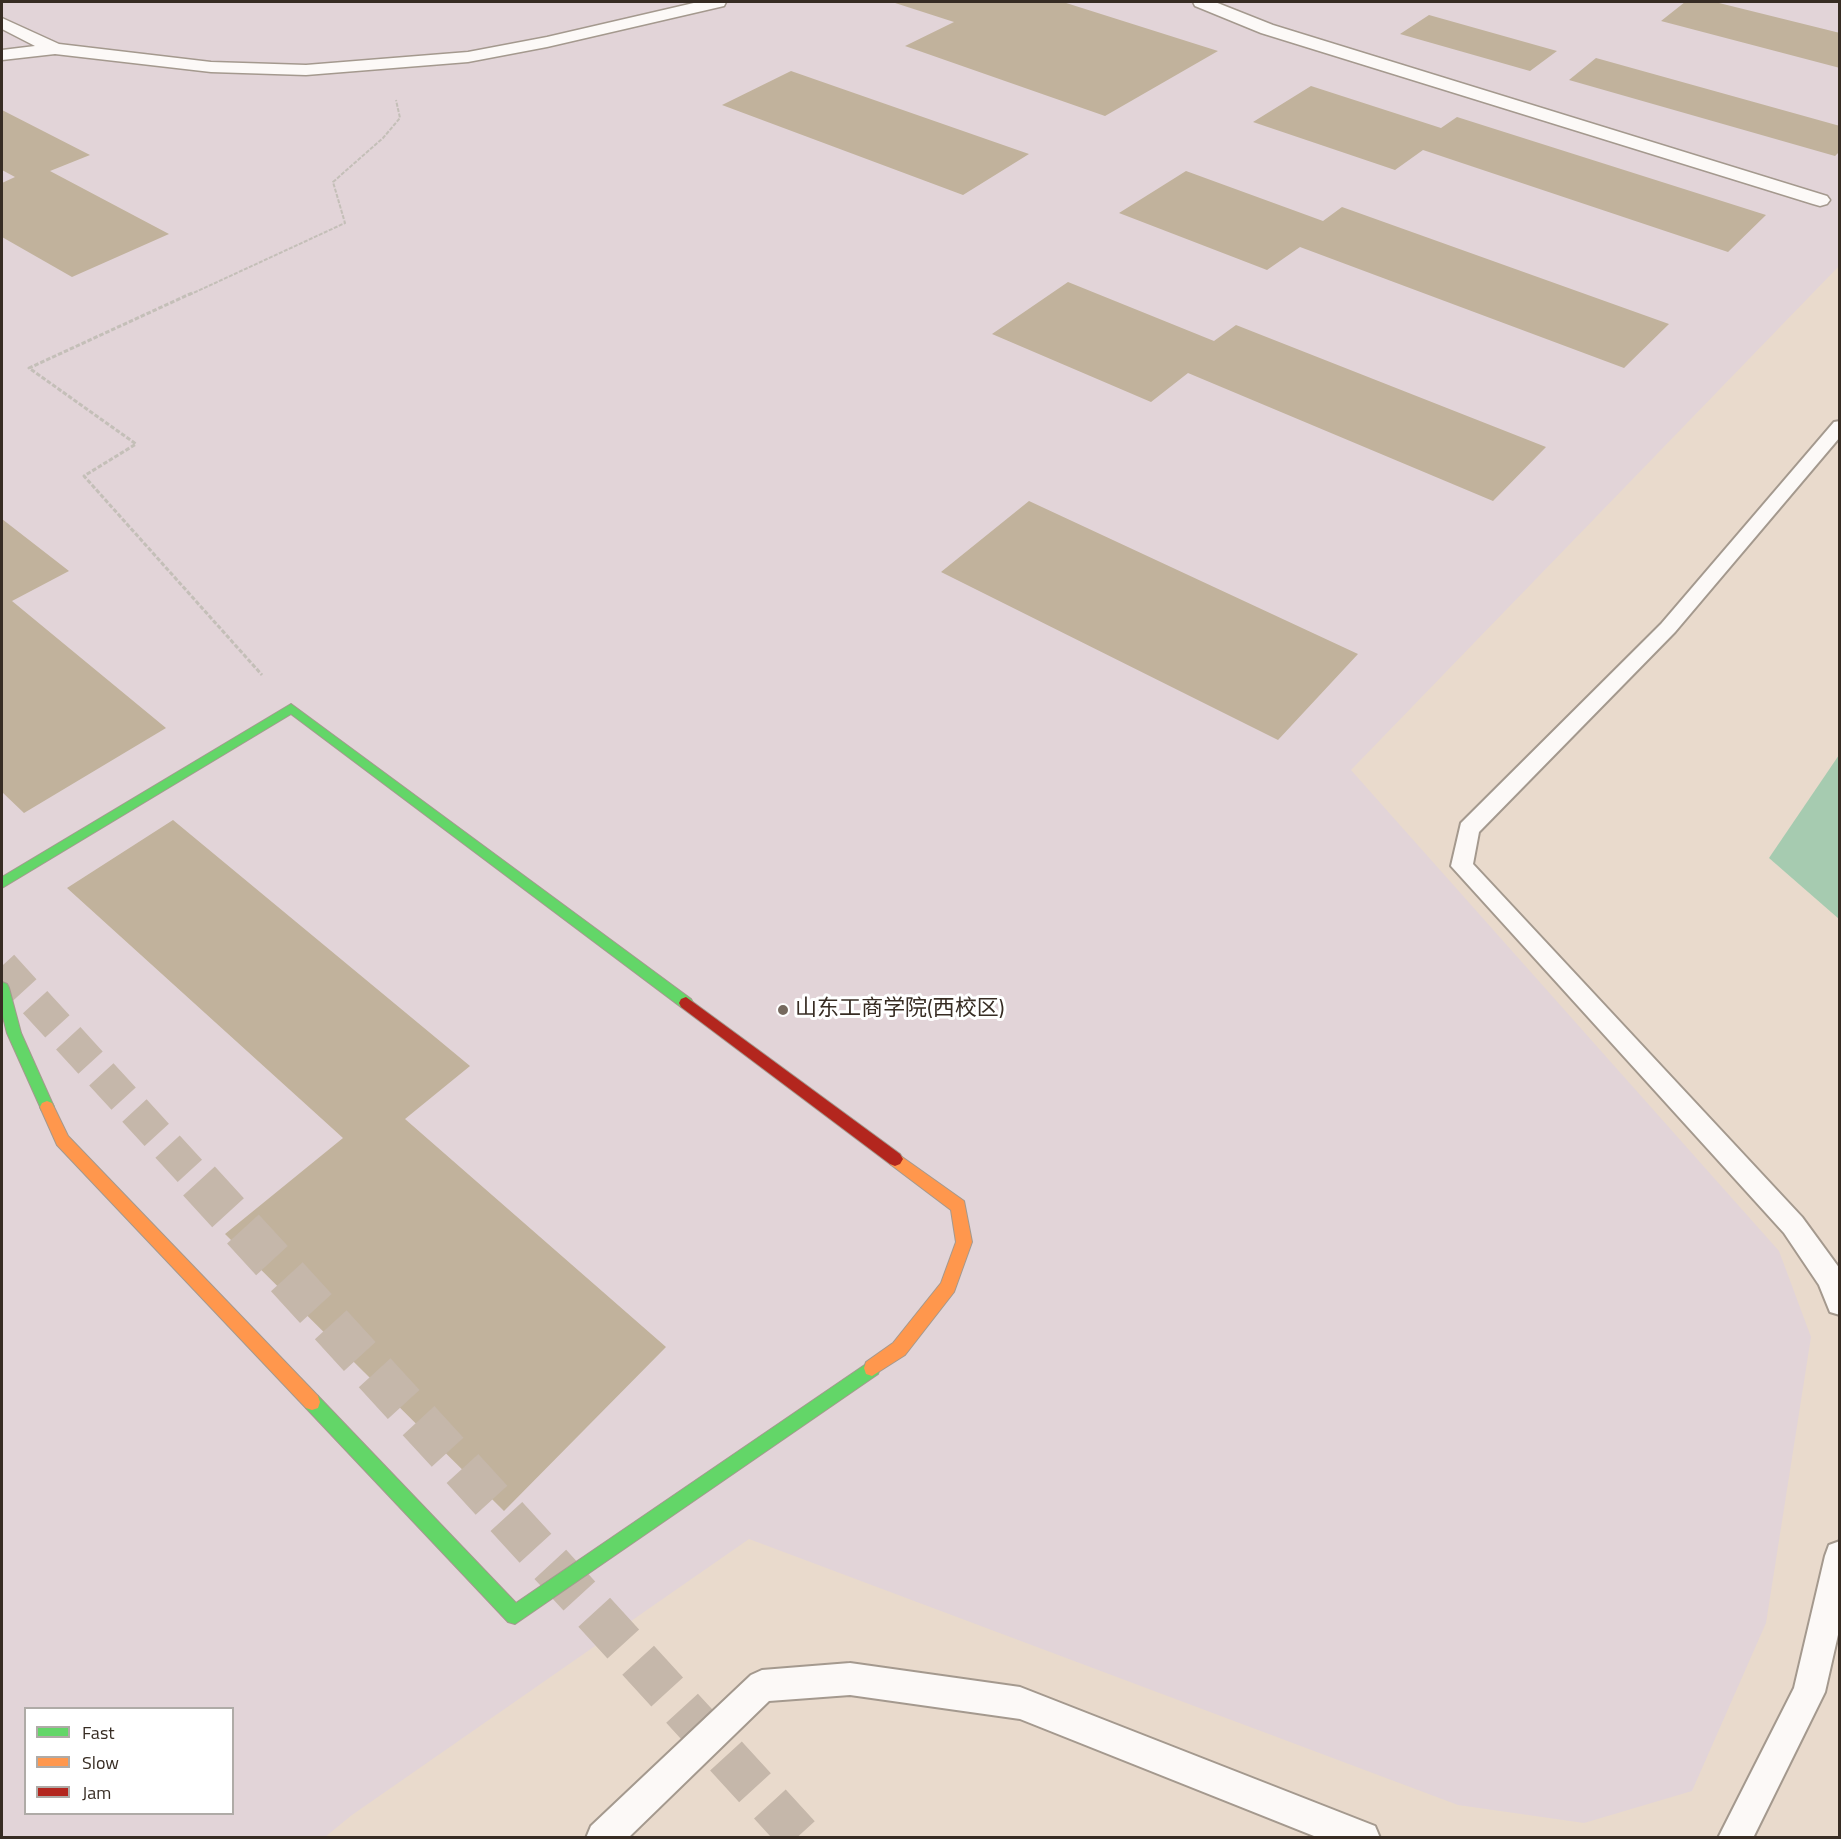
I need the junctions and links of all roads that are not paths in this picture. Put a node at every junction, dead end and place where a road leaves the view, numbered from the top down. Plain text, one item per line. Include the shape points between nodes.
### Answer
1 (718, 2) edge
2 (1202, 2) edge
3 (2, 23) edge
4 (55, 49) junction
5 (2, 55) edge
6 (1820, 200) dead end
7 (1839, 426) edge
8 (2, 883) edge
9 (2, 988) edge
10 (1839, 1303) edge
11 (1839, 1556) edge
12 (603, 1838) edge
13 (1363, 1838) edge
14 (1735, 1838) edge

1 - 4 street via 468,57 306,70 211,67
2 - 6 street via 1289,36
3 - 4 street
4 - 5 street
7 - 10 lane via 1668,628 1469,829 1462,866 1792,1225 1830,1278
8 - 9 street via 291,708 958,1206 964,1242 948,1287 899,1349 515,1616 62,1140 14,1033
11 - 14 lane via 1809,1692
12 - 13 lane via 762,1686 850,1679 1020,1703

